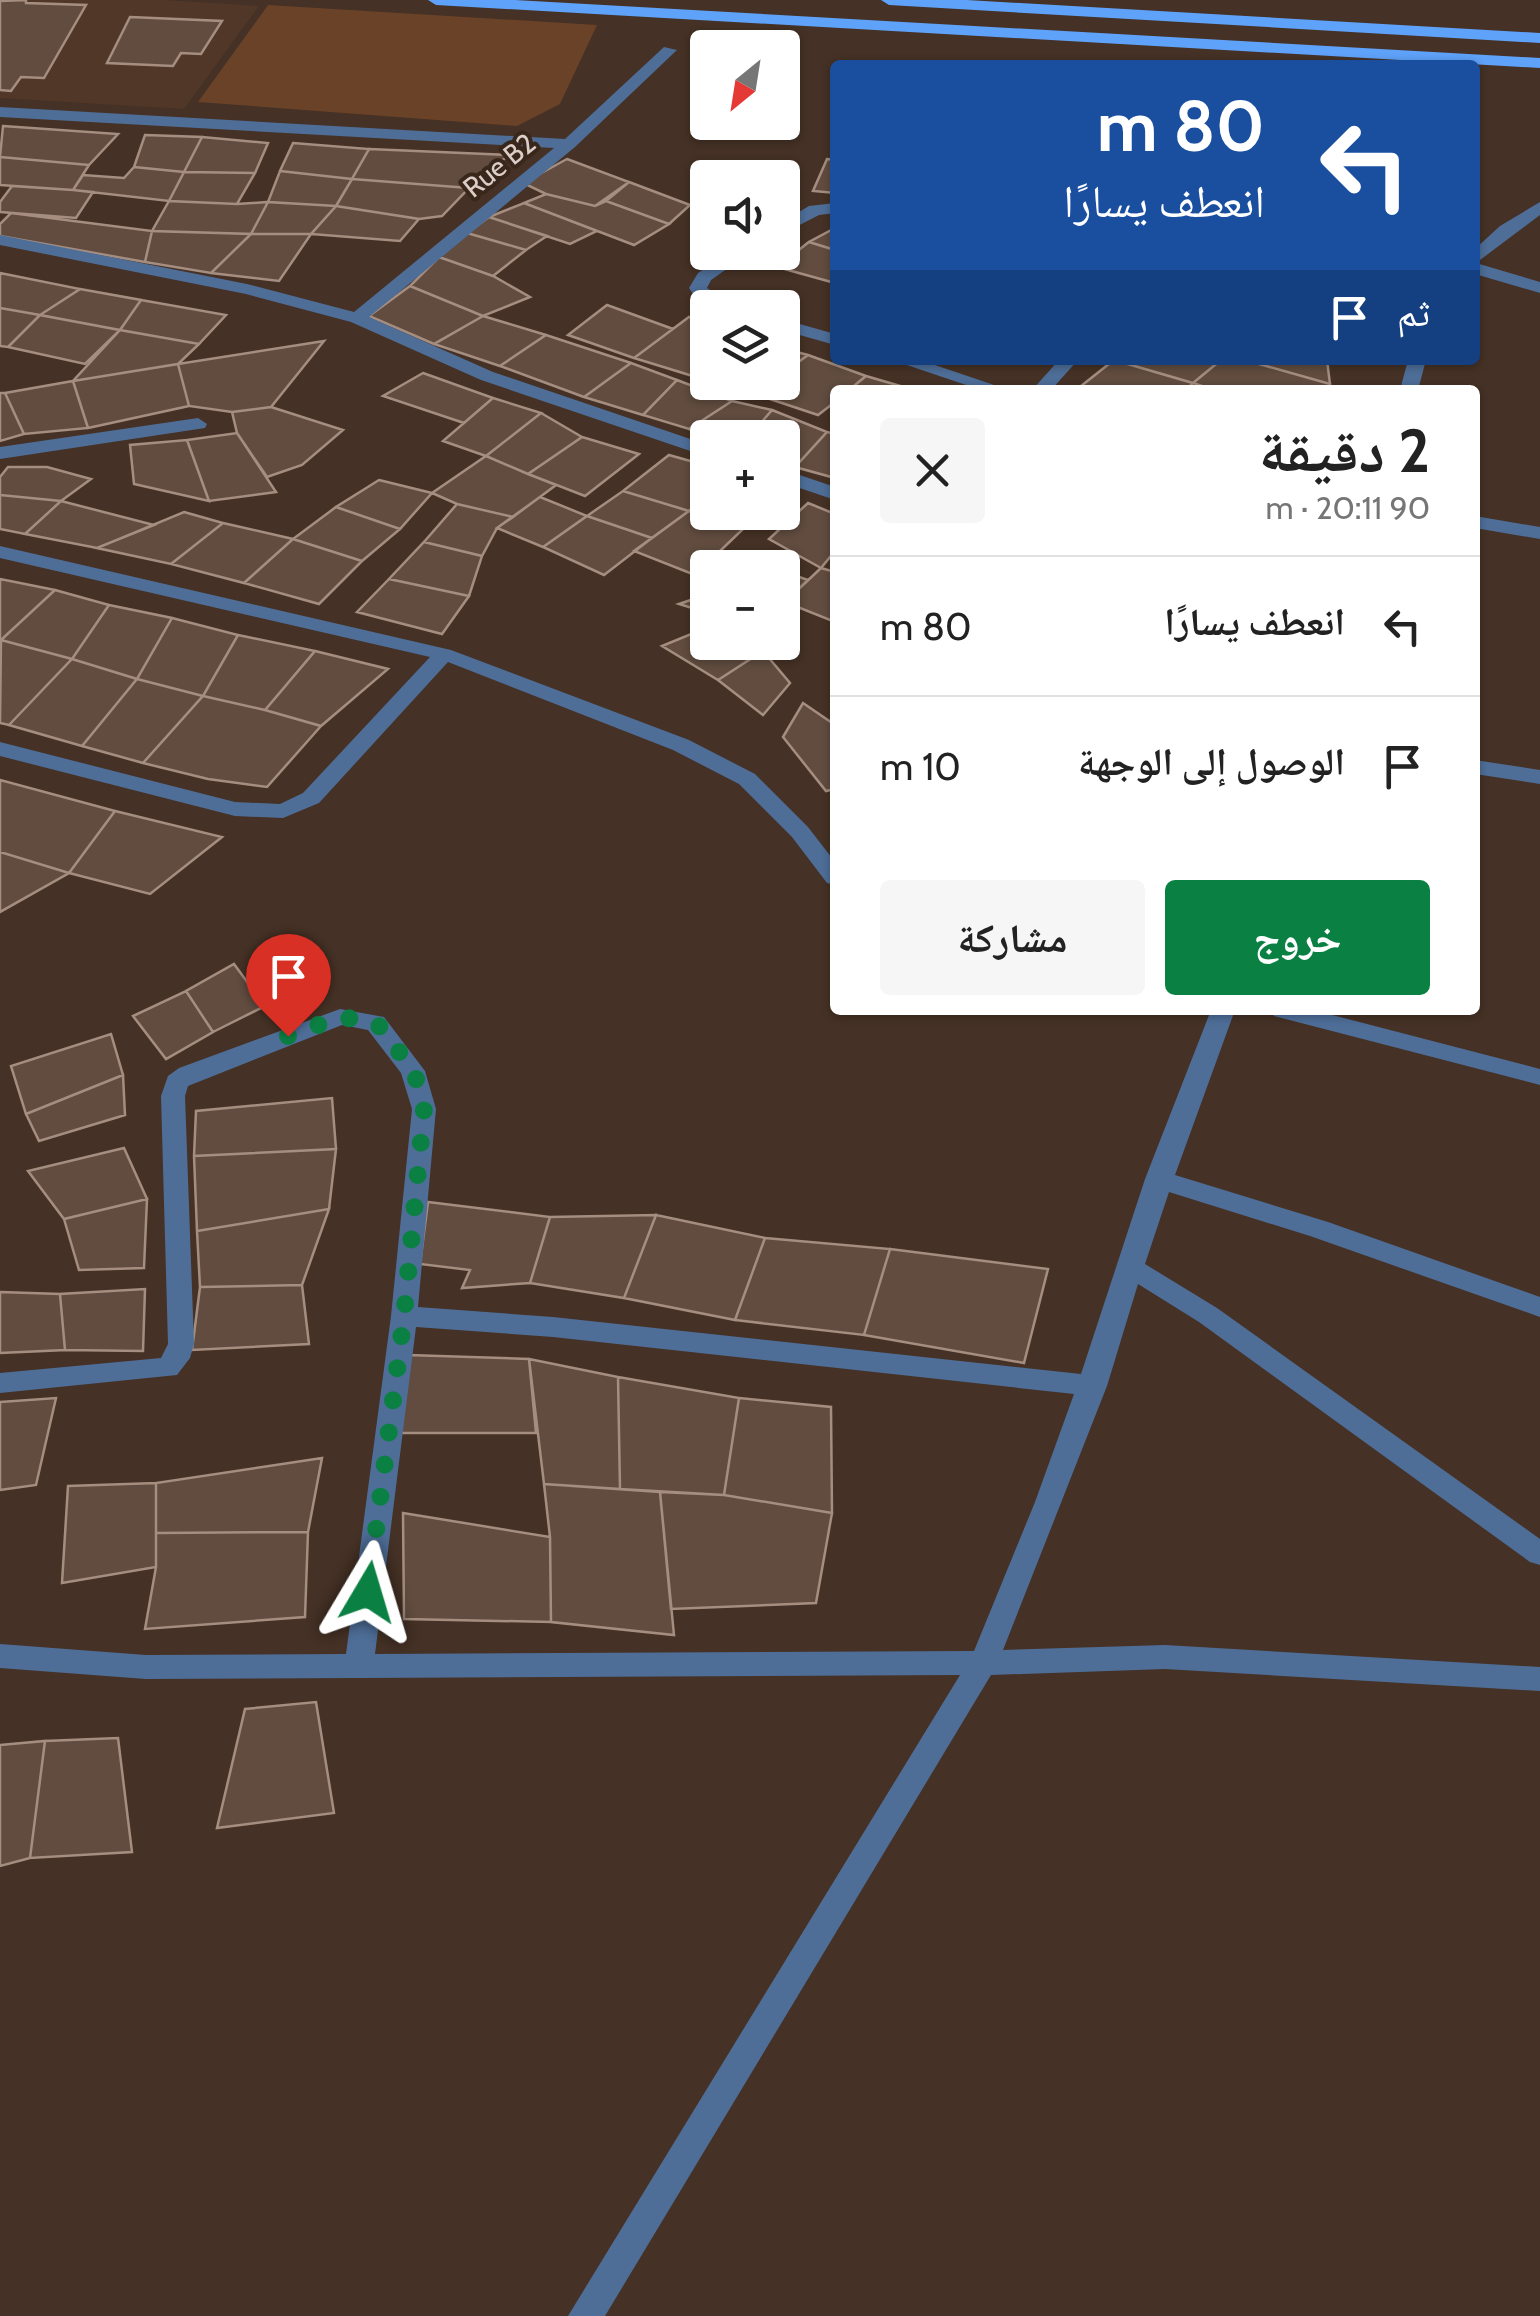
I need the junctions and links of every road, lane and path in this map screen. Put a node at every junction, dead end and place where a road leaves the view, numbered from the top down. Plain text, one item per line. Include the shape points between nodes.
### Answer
1 (436, 0) edge
2 (888, 0) edge
3 (1127, 7) edge
4 (1540, 38) edge
5 (669, 50) dead end
6 (1540, 62) edge
7 (2, 114) edge
8 (569, 144) junction
9 (1540, 207) edge
10 (830, 208) edge
11 (800, 219) edge
12 (0, 240) edge
13 (1480, 253) edge
14 (715, 270) edge
15 (1480, 270) edge
16 (1540, 288) edge
17 (699, 290) edge
18 (358, 318) junction
19 (800, 329) edge
20 (830, 338) edge
21 (918, 365) edge
22 (1064, 365) edge
23 (984, 385) edge
24 (1046, 385) edge
25 (198, 424) dead end
26 (690, 445) edge
27 (0, 454) edge
28 (800, 482) edge
29 (830, 492) edge
30 (1480, 523) edge
31 (1540, 533) edge
32 (0, 552) edge
33 (444, 654) junction
34 (0, 749) edge
35 (1480, 768) edge
36 (1540, 777) edge
37 (830, 871) edge
38 (1220, 1015) edge
39 (1301, 1015) edge
40 (1540, 1077) edge
41 (1158, 1179) junction
42 (1129, 1266) junction
43 (1540, 1307) edge
44 (404, 1316) junction
45 (0, 1384) edge
46 (1094, 1386) junction
47 (1540, 1554) edge
48 (0, 1656) edge
49 (358, 1663) junction
50 (983, 1663) junction
51 (1540, 1679) edge
52 (585, 2316) edge

1 - 6 main road
2 - 3 main road
3 - 4 main road
5 - 8 street, Rue B2
7 - 8 street
8 - 18 street, Rue B2
9 - 13 street
10 - 11 street
12 - 18 street
14 - 17 street
15 - 16 street
18 - 26 street via 487,376
19 - 20 street
21 - 23 street
22 - 24 street
25 - 27 street
28 - 29 street
30 - 31 street
32 - 33 street
33 - 34 street via 311,798 283,811 234,809
33 - 37 street via 747,779
35 - 36 street
38 - 41 street
39 - 40 street
41 - 42 street
41 - 43 street
42 - 46 street
42 - 47 street via 1208,1314
44 - 45 street via 424,1109 414,1071 391,1037 376,1022 340,1017 177,1082 180,1292 177,1358 168,1368
44 - 46 street
44 - 49 street
46 - 50 street
48 - 49 street via 146,1666
49 - 50 street
50 - 51 street via 1166,1657
50 - 52 street

